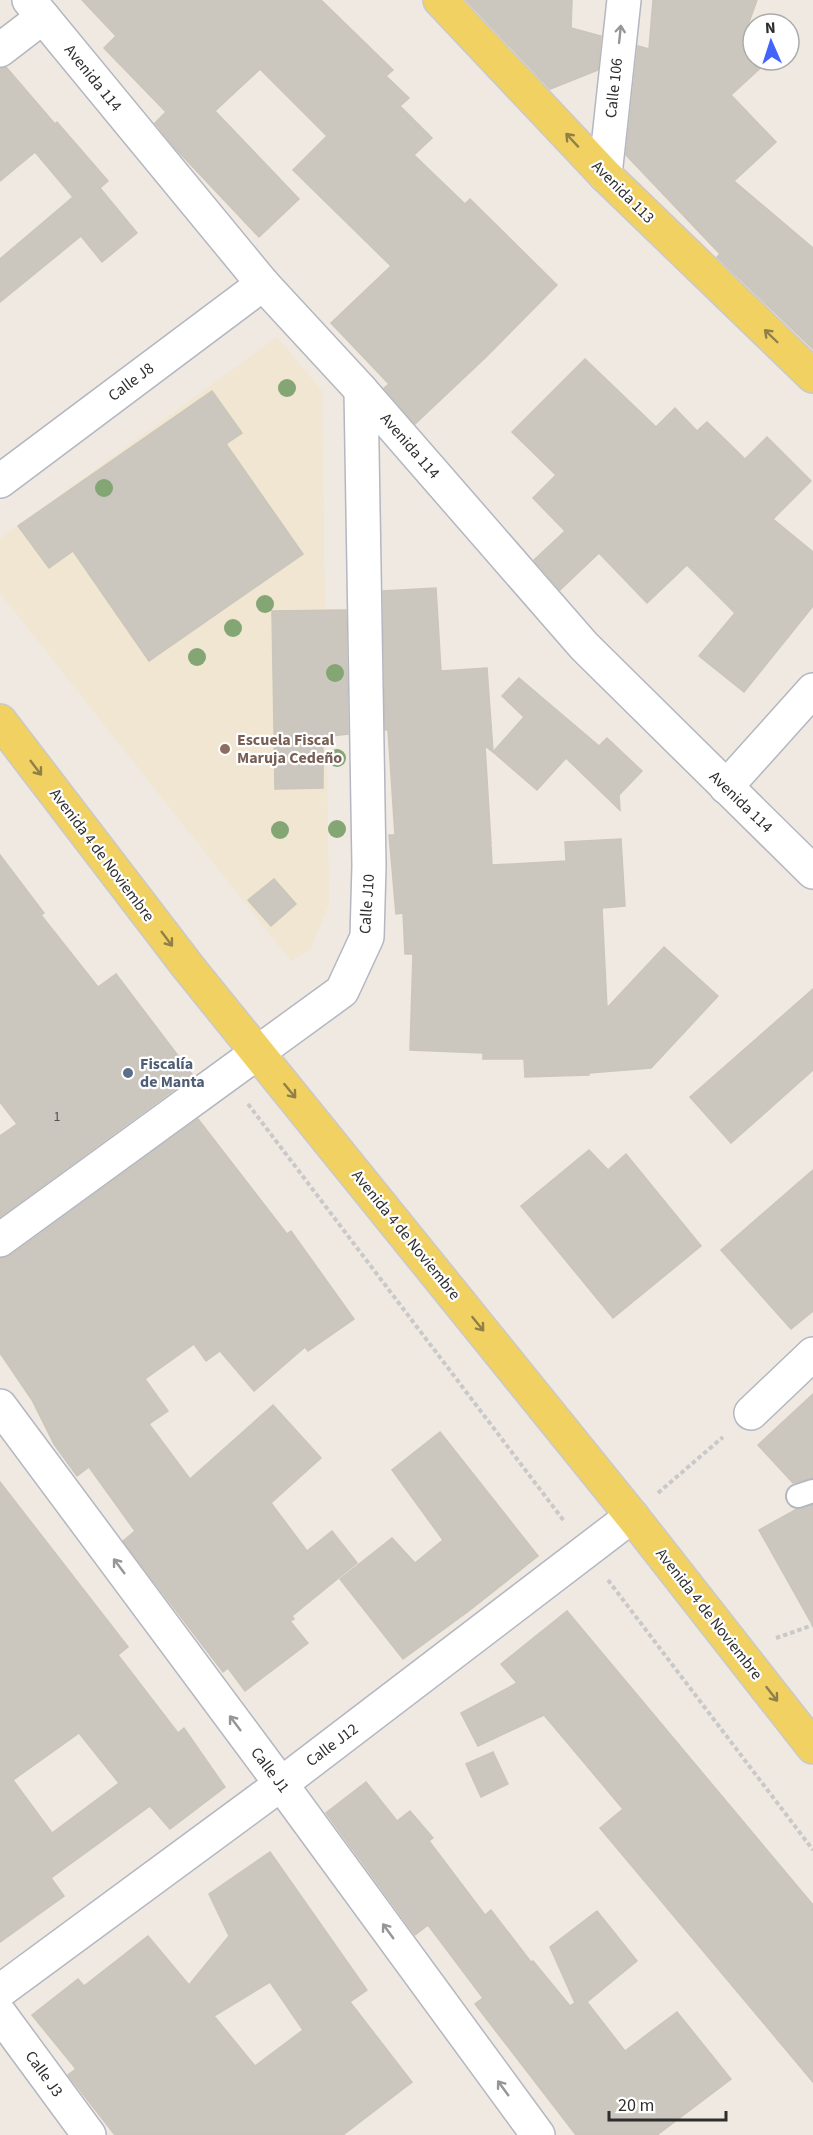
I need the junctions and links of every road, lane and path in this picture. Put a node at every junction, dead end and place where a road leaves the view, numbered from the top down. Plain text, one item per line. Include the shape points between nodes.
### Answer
1 (440, 0) edge
2 (624, 0) edge
3 (36, 8) edge
4 (0, 50) edge
5 (605, 175) junction
6 (263, 284) junction
7 (813, 376) edge
8 (361, 390) junction
9 (0, 481) edge
10 (812, 695) edge
11 (0, 721) edge
12 (726, 787) junction
13 (813, 872) edge
14 (259, 1052) junction
15 (226, 1076) junction
16 (0, 1240) edge
17 (813, 1354) edge
18 (0, 1406) edge
19 (751, 1413) joint
20 (632, 1516) junction
21 (586, 1551) junction
22 (813, 1747) edge
23 (281, 1784) junction
24 (813, 1850) edge
25 (0, 1990) edge
26 (0, 2014) edge
27 (89, 2135) edge
28 (538, 2135) edge

5 -> 1 main road, Avenida 113
5 -> 2 street, Calle 106
3 - 4 street
3 - 6 street, Avenida 114
7 -> 5 main road, Avenida 113
6 - 8 street, Avenida 114
6 - 9 street, Calle J8
8 - 12 street, Avenida 114 via 584,646
8 - 14 street, Calle J10 via 369,866 366,937 342,991
10 - 12 street
11 -> 14 main road, Avenida 4 de Noviembre via 189,968
12 - 13 street, Avenida 114
14 - 15 street, Calle J10
14 -> 20 main road, Avenida 4 de Noviembre
15 - 16 street, Calle J10
15 - 21 path
17 - 19 street
23 -> 18 street, Calle J1
19 - 20 path
20 - 21 street, Calle J12
20 -> 22 main road, Avenida 4 de Noviembre
21 - 23 street, Calle J12
21 - 24 path
23 - 25 street, Calle J12
28 -> 23 street, Calle J1
26 - 27 street, Calle J3

